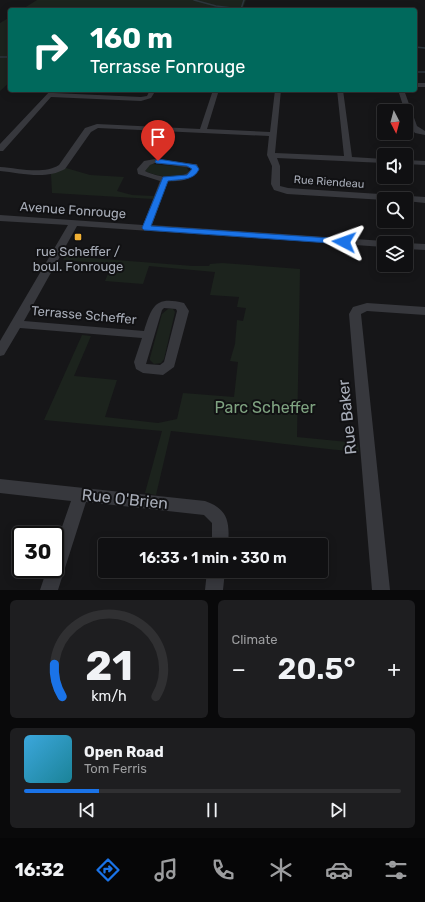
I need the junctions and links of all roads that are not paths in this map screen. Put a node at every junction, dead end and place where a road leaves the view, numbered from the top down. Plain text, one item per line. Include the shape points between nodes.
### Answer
1 (152, 92) edge
2 (215, 92) edge
3 (278, 92) edge
4 (340, 92) edge
5 (402, 92) edge
6 (51, 93) edge
7 (203, 130) junction
8 (425, 133) edge
9 (273, 134) junction
10 (0, 149) edge
11 (271, 155) junction
12 (348, 159) junction
13 (377, 161) edge
14 (413, 162) edge
15 (425, 163) edge
16 (0, 169) edge
17 (165, 179) junction
18 (425, 200) edge
19 (0, 218) edge
20 (74, 223) junction
21 (146, 228) junction
22 (377, 244) edge
23 (413, 246) edge
24 (425, 247) edge
25 (425, 311) edge
26 (16, 324) junction
27 (149, 335) junction
28 (0, 352) edge
29 (0, 486) edge
30 (81, 494) junction
31 (220, 538) edge
32 (215, 578) edge
33 (49, 590) edge
34 (214, 590) edge
35 (381, 590) edge

1 - 6 street via 149,97 143,99
2 - 7 street
3 - 9 street
4 - 12 street
5 - 8 street via 414,128
6 - 10 street
7 - 9 street
7 - 16 street via 97,126 88,130 57,171
9 - 11 street
11 - 12 street
11 - 18 street, Rue Riendeau via 276,168 275,185 279,189
12 - 13 street
14 - 15 street
17 - 17 street via 189,176 194,173 195,168 188,164 155,161 147,163 141,169 144,174
17 - 21 street
19 - 20 street, Avenue Fonrouge
20 - 21 street, Avenue Fonrouge
20 - 26 street
21 - 22 street, Avenue Fonrouge
23 - 24 street
25 - 35 street, Rue Baker via 367,307 357,310 354,314
26 - 27 street, Terrasse Scheffer
26 - 28 street
27 - 27 street, Terrasse Scheffer via 140,366 146,369 166,369 170,364 183,315 182,307 168,304 158,306
29 - 30 street, Rue O'Brien
30 - 31 street, Rue O'Brien via 208,509 215,514 221,526
30 - 33 street
32 - 34 street

